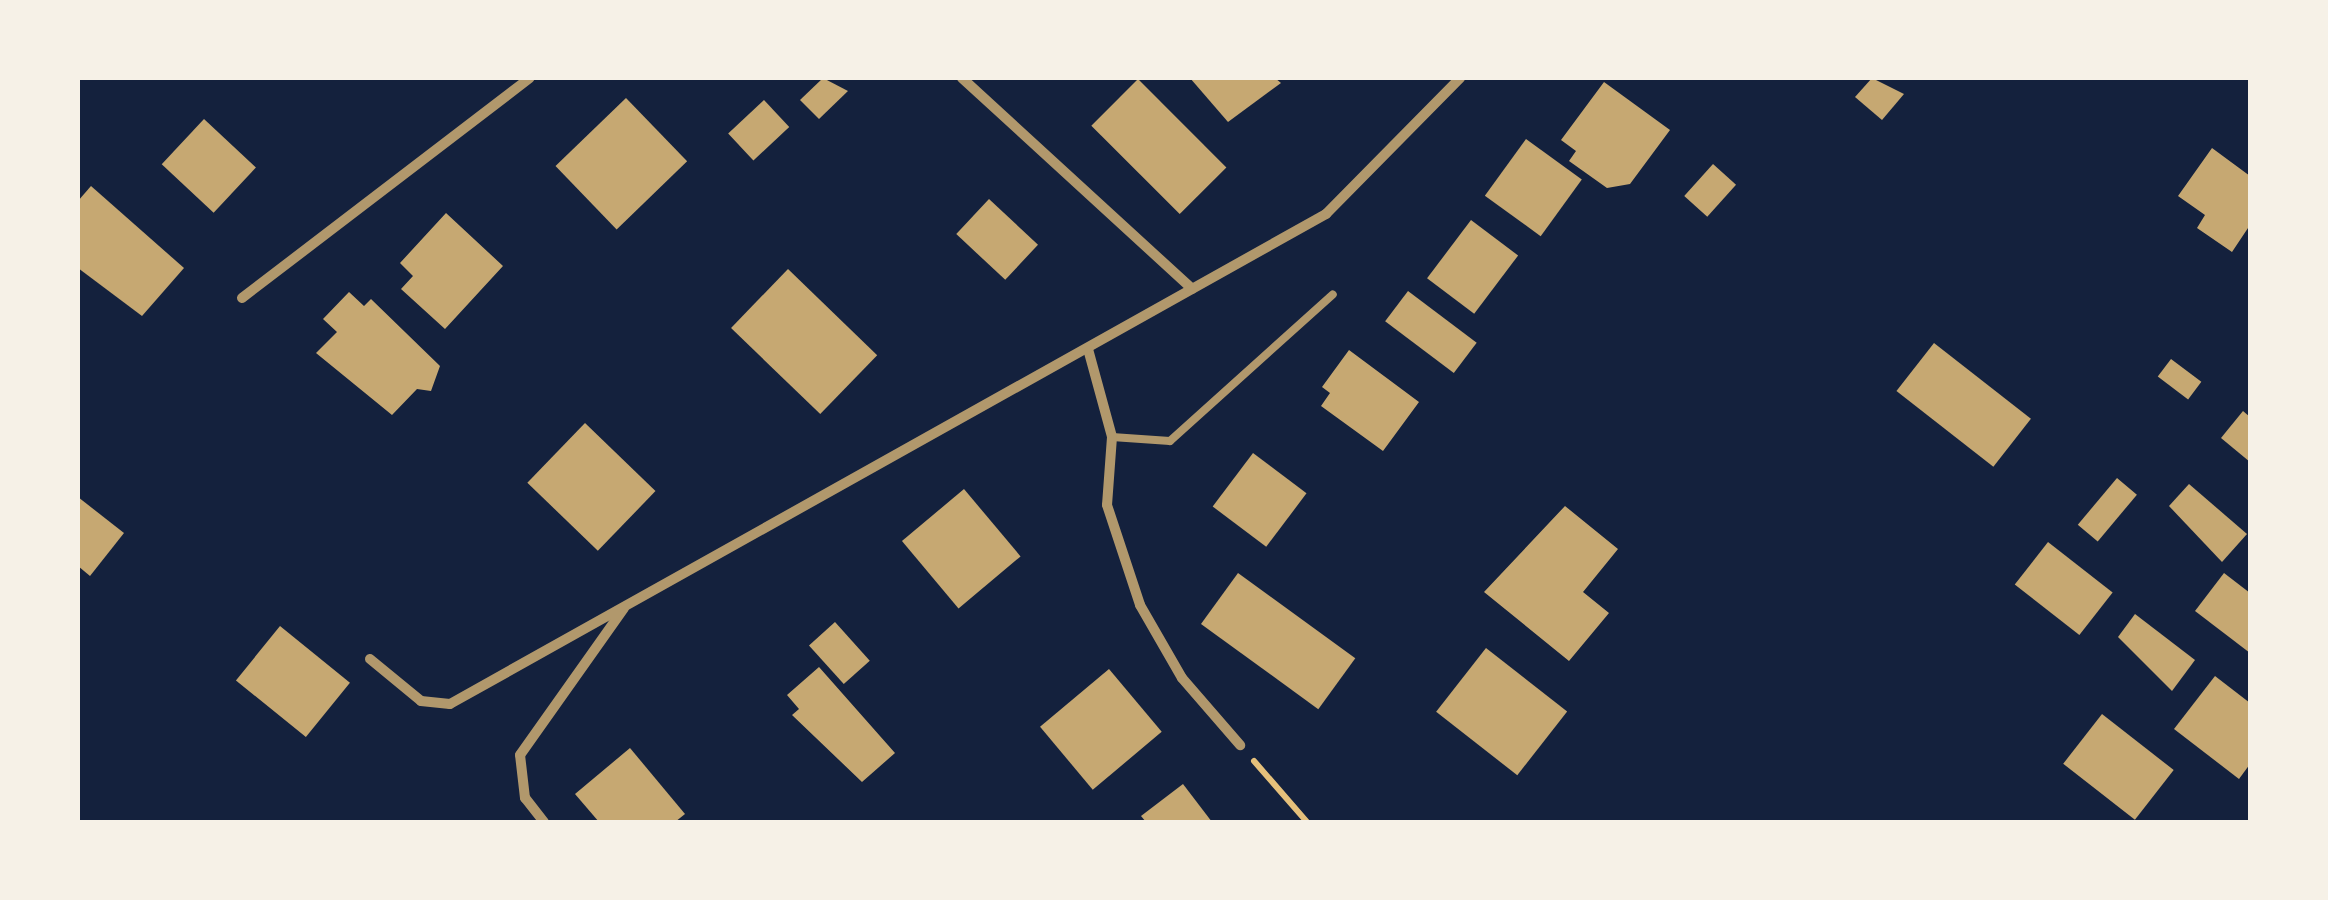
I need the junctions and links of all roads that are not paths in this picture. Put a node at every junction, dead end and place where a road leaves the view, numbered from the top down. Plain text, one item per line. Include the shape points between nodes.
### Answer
1 (530, 78) edge
2 (962, 78) edge
3 (1460, 78) edge
4 (1192, 289) junction
5 (1333, 294) dead end
6 (242, 298) dead end
7 (1088, 349) junction
8 (1112, 437) junction
9 (628, 603) junction
10 (370, 659) dead end
11 (1240, 745) road end
12 (544, 822) edge

1 - 6 street
2 - 4 street
3 - 4 street via 1326,214
4 - 7 street
5 - 8 lane via 1170,442
7 - 8 street
7 - 9 street
8 - 11 street via 1107,505 1140,605 1182,678
9 - 10 street via 450,704 422,701
9 - 12 street via 520,755 525,798

